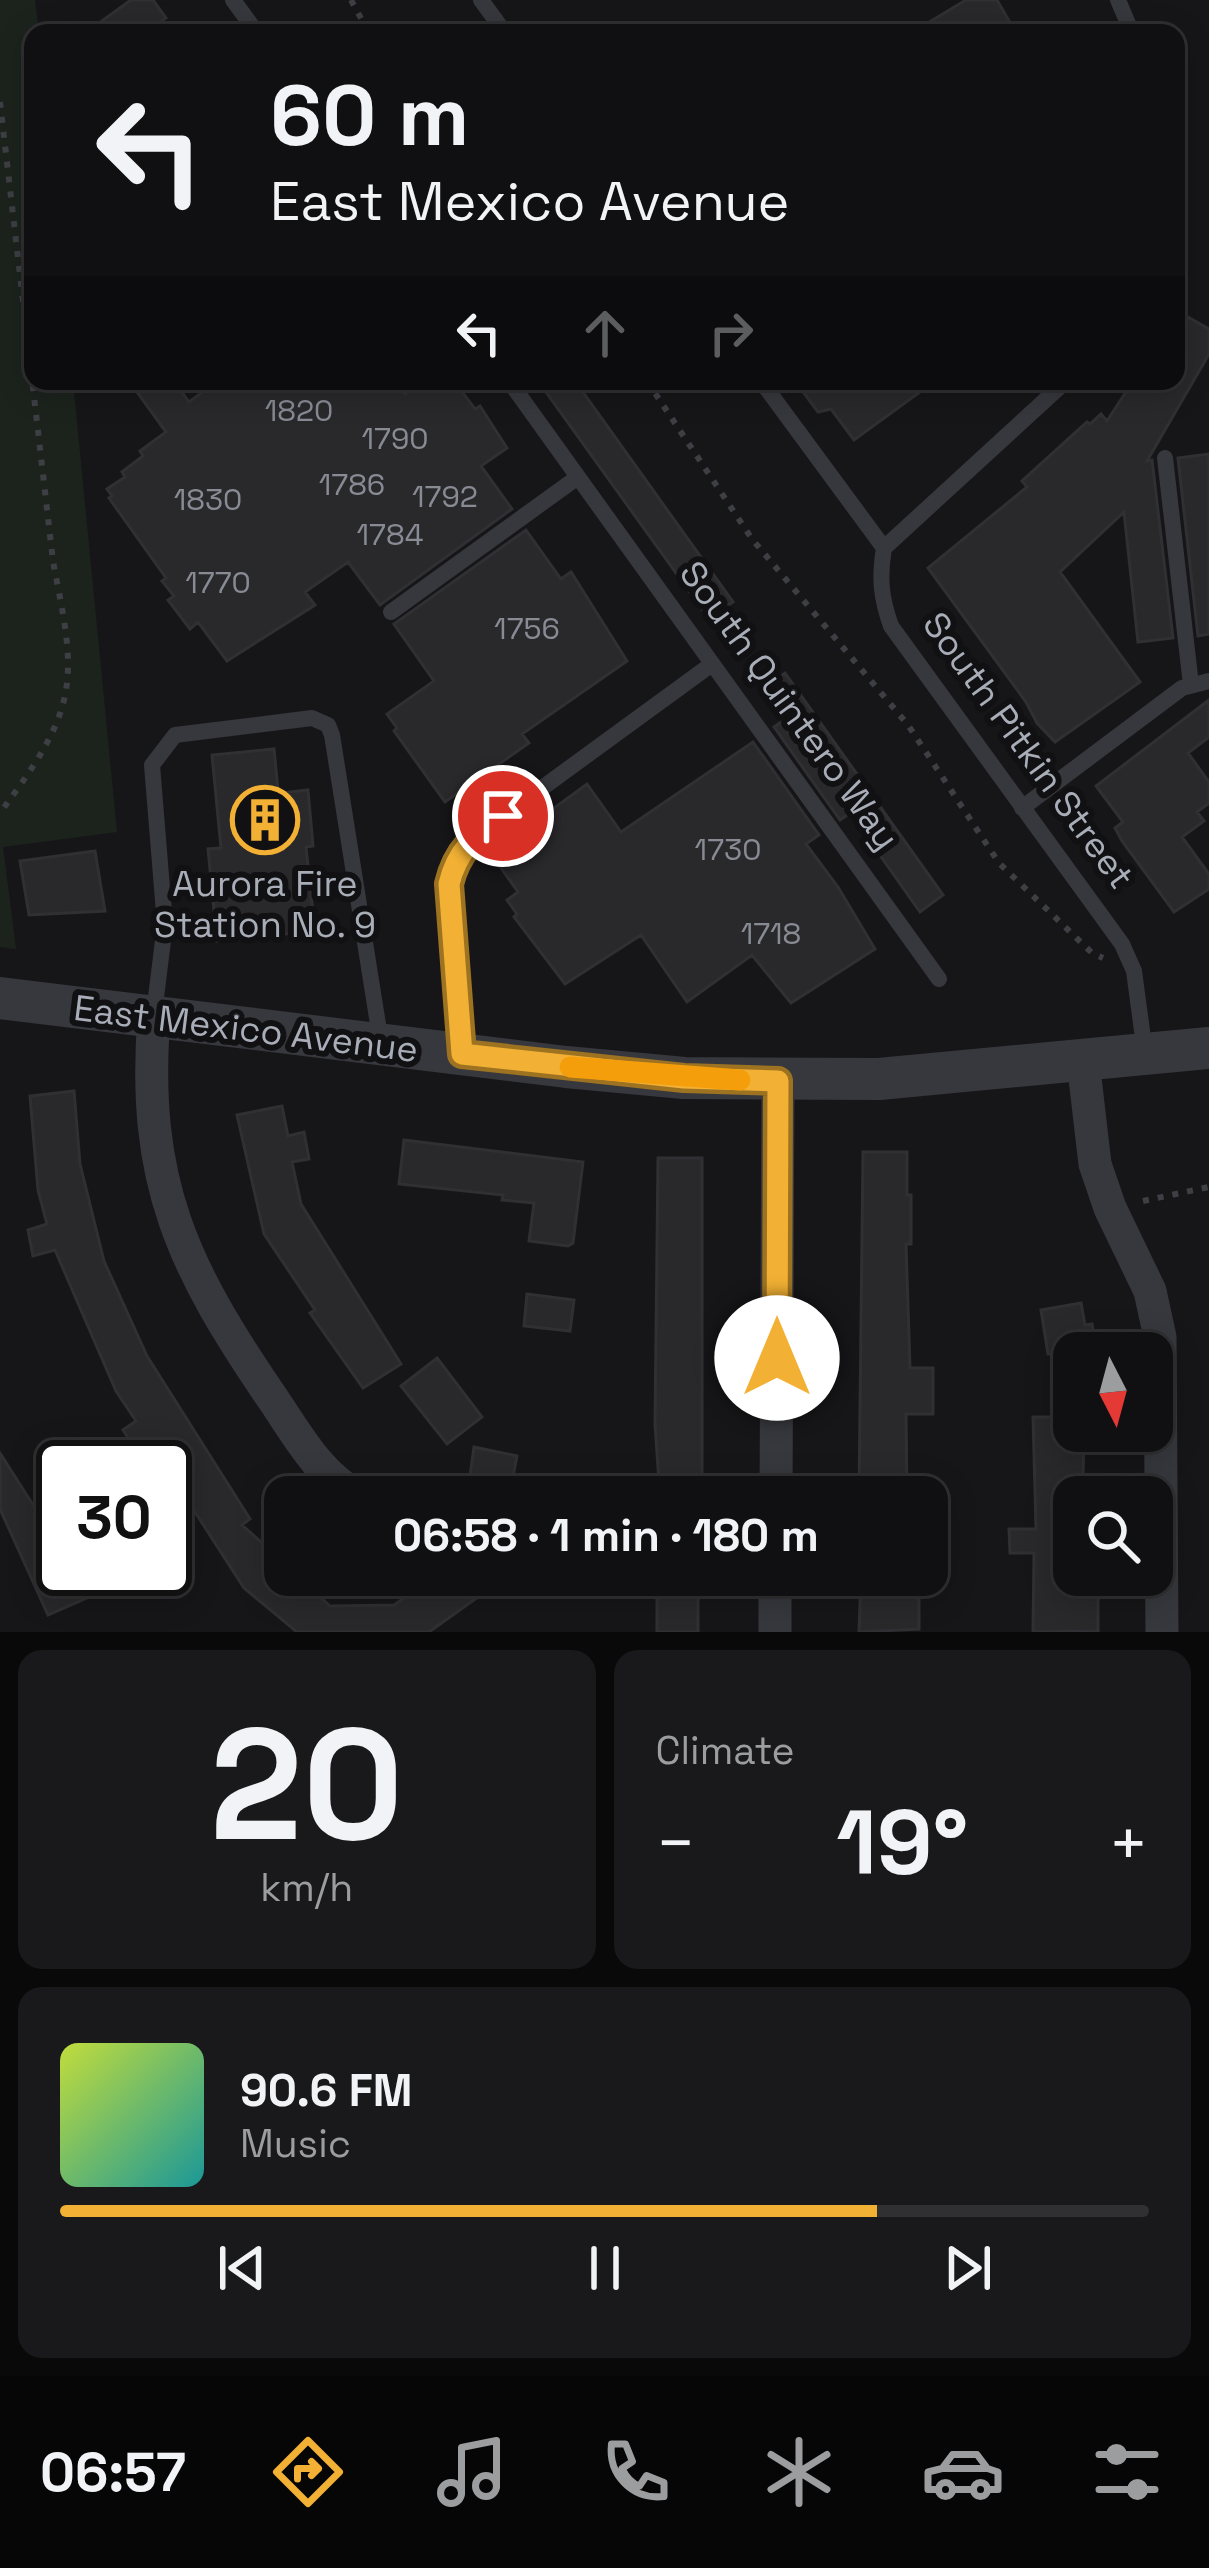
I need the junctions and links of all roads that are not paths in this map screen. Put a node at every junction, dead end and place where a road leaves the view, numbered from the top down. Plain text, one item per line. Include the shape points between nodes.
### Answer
1 (515, 390) edge
2 (768, 390) edge
3 (1056, 390) edge
4 (1166, 458) dead end
5 (578, 476) junction
6 (884, 548) junction
7 (391, 612) dead end
8 (712, 664) junction
9 (1200, 683) edge
10 (1022, 808) junction
11 (938, 979) dead end
12 (0, 998) edge
13 (154, 1016) junction
14 (381, 1044) junction
15 (1209, 1048) edge
16 (462, 1054) junction
17 (1145, 1054) junction
18 (1083, 1060) junction
19 (778, 1081) junction
20 (329, 1476) edge
21 (776, 1476) edge
22 (775, 1596) edge
23 (775, 1632) edge
24 (1162, 1632) edge

1 - 5 lane, South Quintero Way
2 - 6 lane
3 - 6 lane
4 - 9 lane
5 - 7 lane
5 - 8 lane, South Quintero Way
6 - 10 lane, South Pitkin Street via 879,578 891,626
8 - 11 lane, South Quintero Way
8 - 16 lane via 468,842 454,861
9 - 10 lane
10 - 17 lane, South Pitkin Street via 1122,944 1134,971
12 - 13 street, East Mexico Avenue
13 - 14 street, East Mexico Avenue
13 - 14 lane via 165,926 152,765 175,735 312,718 332,735
13 - 20 street via 152,1115 164,1189 197,1281
14 - 16 street, East Mexico Avenue
15 - 17 street, East Mexico Avenue
16 - 19 street, East Mexico Avenue
17 - 18 street, East Mexico Avenue
18 - 19 street, East Mexico Avenue
18 - 24 street via 1095,1164 1150,1291 1160,1336
19 - 21 street
22 - 23 street

